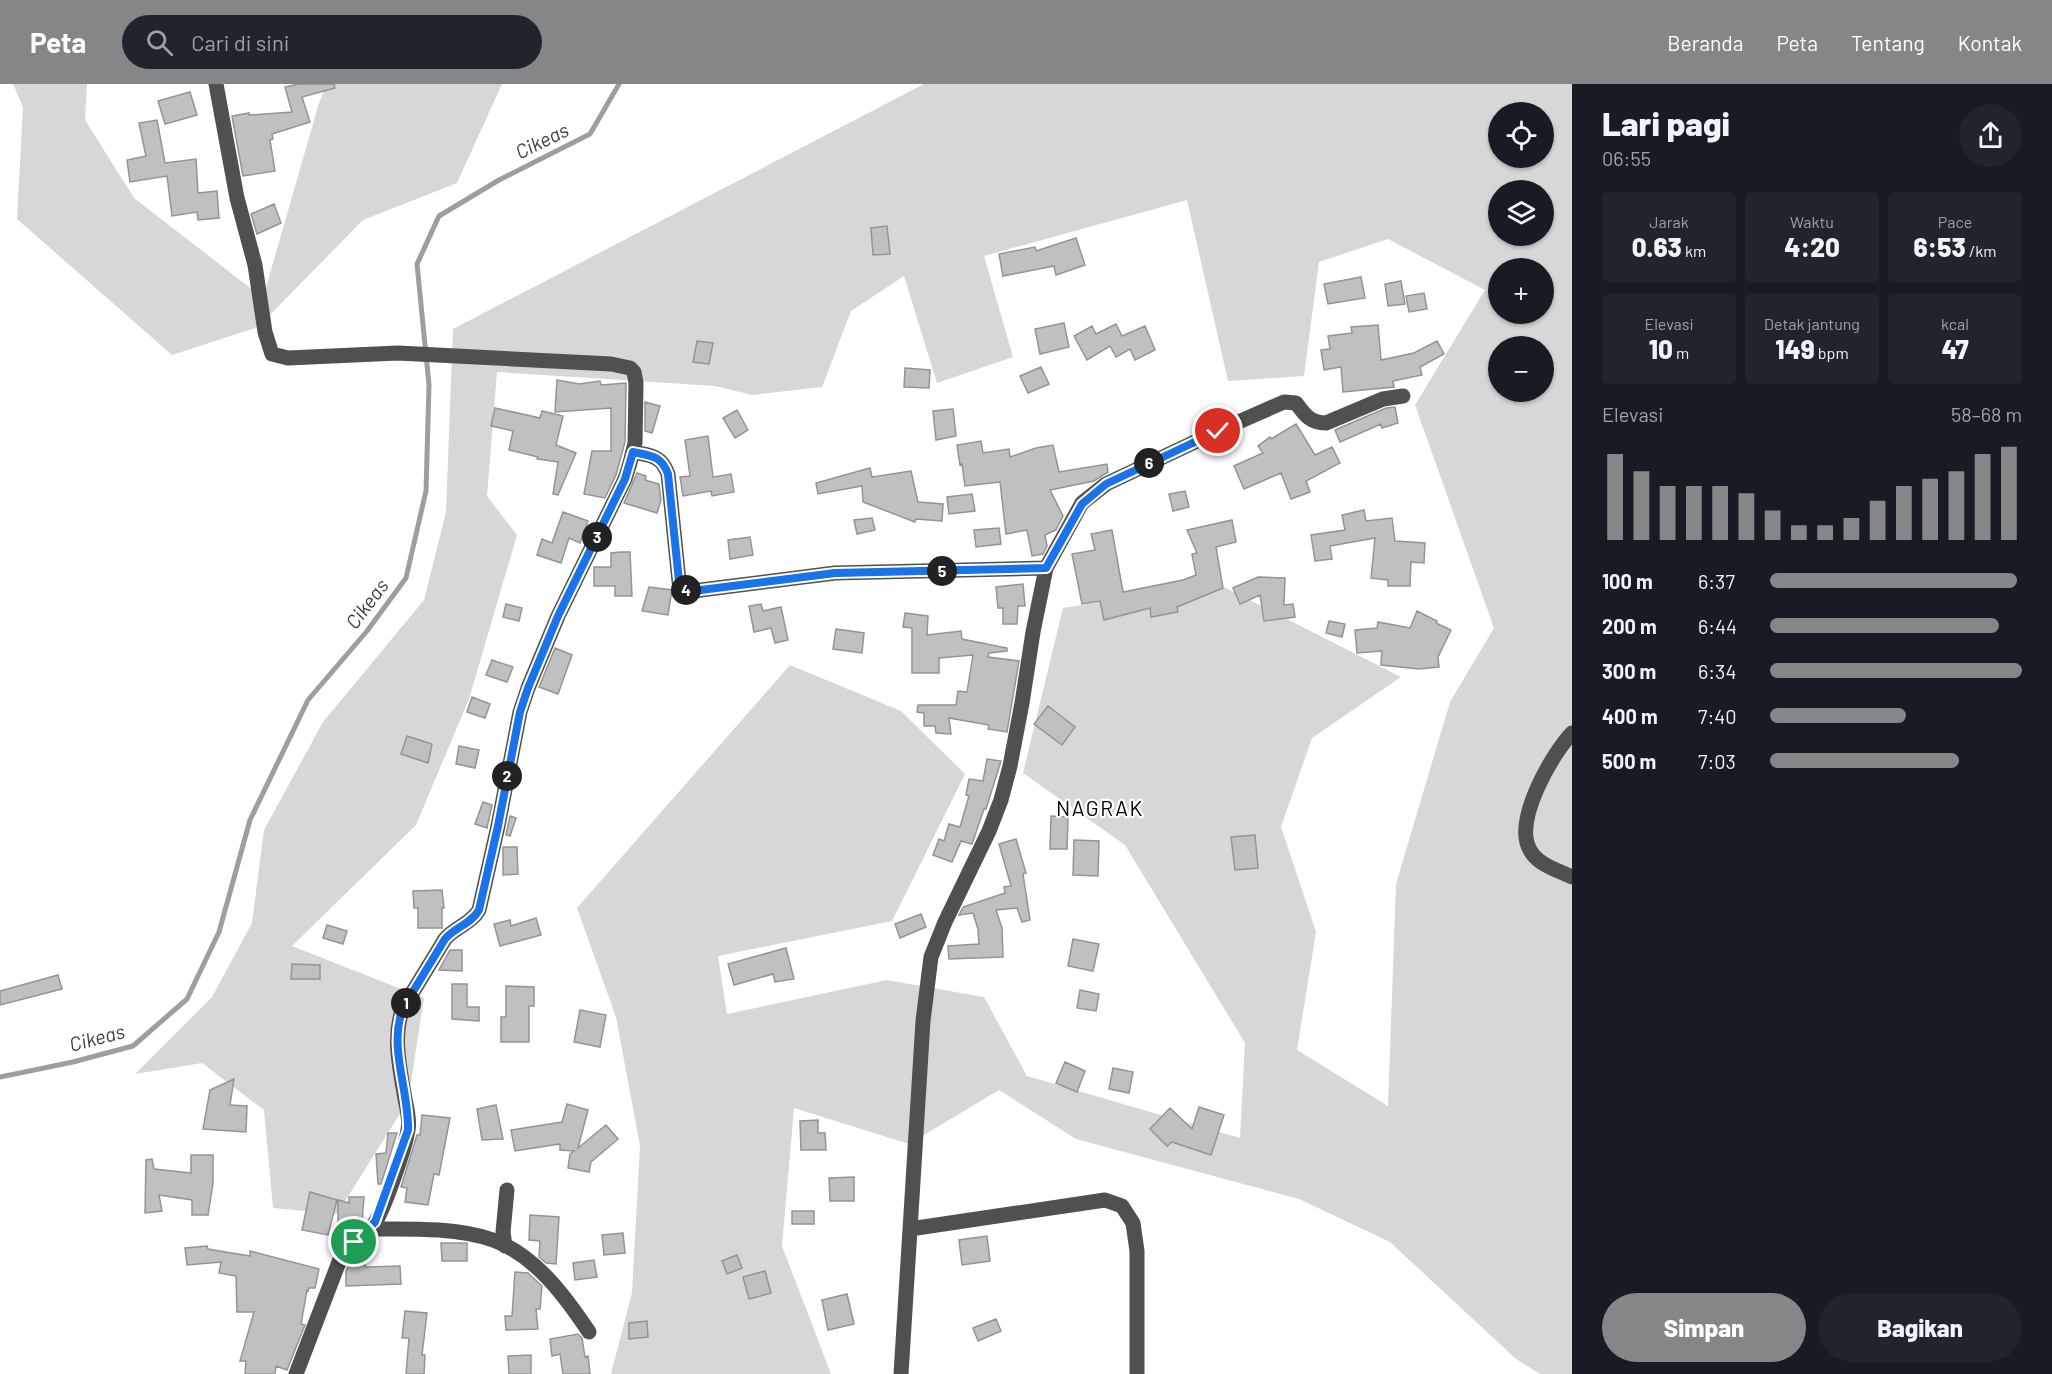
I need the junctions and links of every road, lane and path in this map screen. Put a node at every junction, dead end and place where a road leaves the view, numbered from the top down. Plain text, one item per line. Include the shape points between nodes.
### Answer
1 (216, 84) edge
2 (1404, 396) dead end
3 (633, 452) junction
4 (1046, 568) junction
5 (1572, 733) edge
6 (1572, 877) edge
7 (507, 1190) dead end
8 (368, 1229) junction
9 (909, 1229) junction
10 (505, 1246) junction
11 (589, 1332) dead end
12 (296, 1374) edge
13 (901, 1374) edge
14 (1137, 1374) edge

1 - 3 street via 272,354 288,358 398,353 630,368 636,383 637,407
2 - 4 street via 1383,399 1326,423 1309,419 1296,403 1284,402 1116,479 1082,504
3 - 4 street via 655,456 664,463 679,581 684,589 835,573
3 - 8 street via 625,479 558,616 528,688 479,910 445,939 398,1021 397,1050 408,1130 388,1191
4 - 9 street via 1001,800 931,957
5 - 6 street via 1530,802 1526,834 1530,851 1538,860
7 - 10 street
8 - 10 street via 478,1236
8 - 12 street via 343,1253
9 - 13 street
9 - 14 street via 1106,1200 1122,1206 1133,1223 1137,1251
10 - 11 street via 541,1272 567,1299

